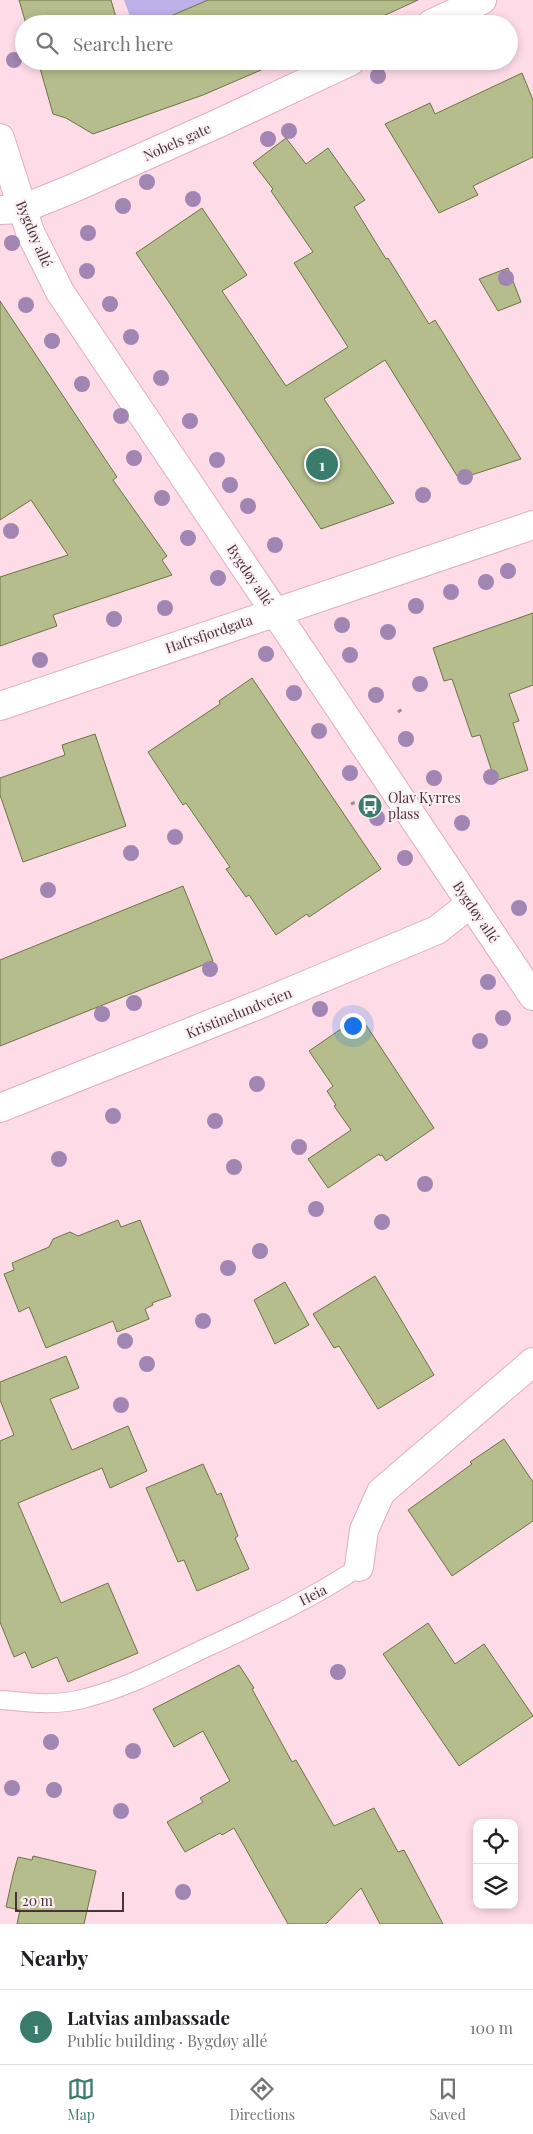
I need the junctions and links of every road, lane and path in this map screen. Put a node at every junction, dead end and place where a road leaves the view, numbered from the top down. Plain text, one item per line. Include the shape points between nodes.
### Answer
1 (482, 0) edge
2 (450, 15) edge
3 (332, 70) edge
4 (0, 138) edge
5 (11, 209) edge
6 (533, 525) edge
7 (274, 612) junction
8 (0, 706) edge
9 (404, 708) dead end
10 (398, 712) dead end
11 (356, 802) dead end
12 (351, 804) dead end
13 (470, 904) junction
14 (533, 996) edge
15 (0, 1108) edge
16 (533, 1362) edge
17 (359, 1567) joint
18 (3, 1700) dead end

1 - 2 street
3 - 5 street, Nobels gate via 192,135
4 - 5 street, Bygdøy allé
5 - 7 street, Bygdøy allé via 60,292
6 - 7 street, Hafrsfjordgata
7 - 8 street, Hafrsfjordgata
7 - 13 street, Bygdøy allé
9 - 10 path
11 - 12 path
13 - 14 street, Bygdøy allé
13 - 15 street, Kristinelundveien via 429,934
16 - 17 street, Heia via 382,1492 364,1530
17 - 18 lane, Heia via 329,1587 128,1684 84,1699 38,1704

